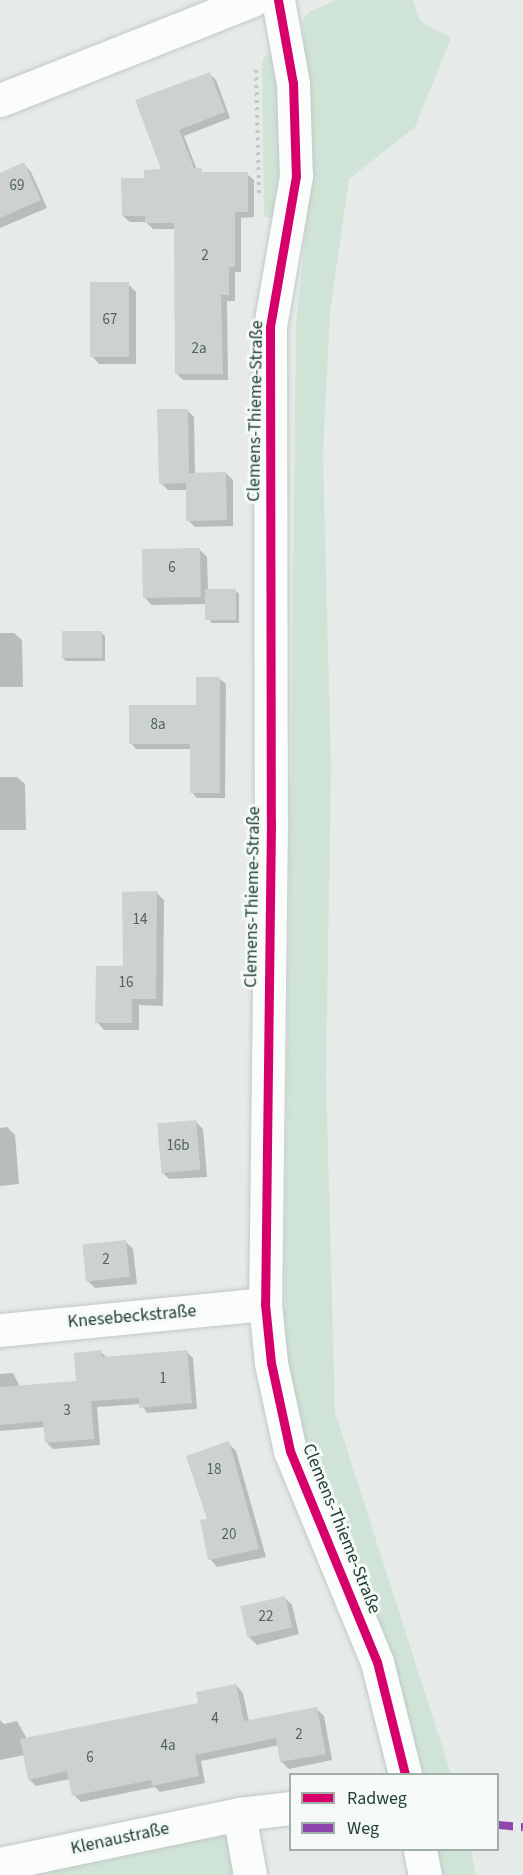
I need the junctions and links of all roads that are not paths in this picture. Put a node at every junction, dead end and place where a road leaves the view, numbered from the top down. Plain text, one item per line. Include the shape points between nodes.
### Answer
1 (253, 0) edge
2 (278, 0) edge
3 (0, 100) edge
4 (265, 1304) junction
5 (0, 1330) edge
6 (405, 1773) edge
7 (289, 1808) edge
8 (239, 1814) junction
9 (420, 1851) edge
10 (0, 1864) edge
11 (250, 1875) edge
12 (425, 1875) edge

1 - 3 street
2 - 4 street, Clemens-Thieme-Straße via 293,83 296,164 270,327 271,822
4 - 5 street, Knesebeckstraße
4 - 6 street, Clemens-Thieme-Straße via 271,1363 290,1451 377,1662
7 - 8 street, Klenaustraße
8 - 10 street, Klenaustraße
8 - 11 street
9 - 12 street

